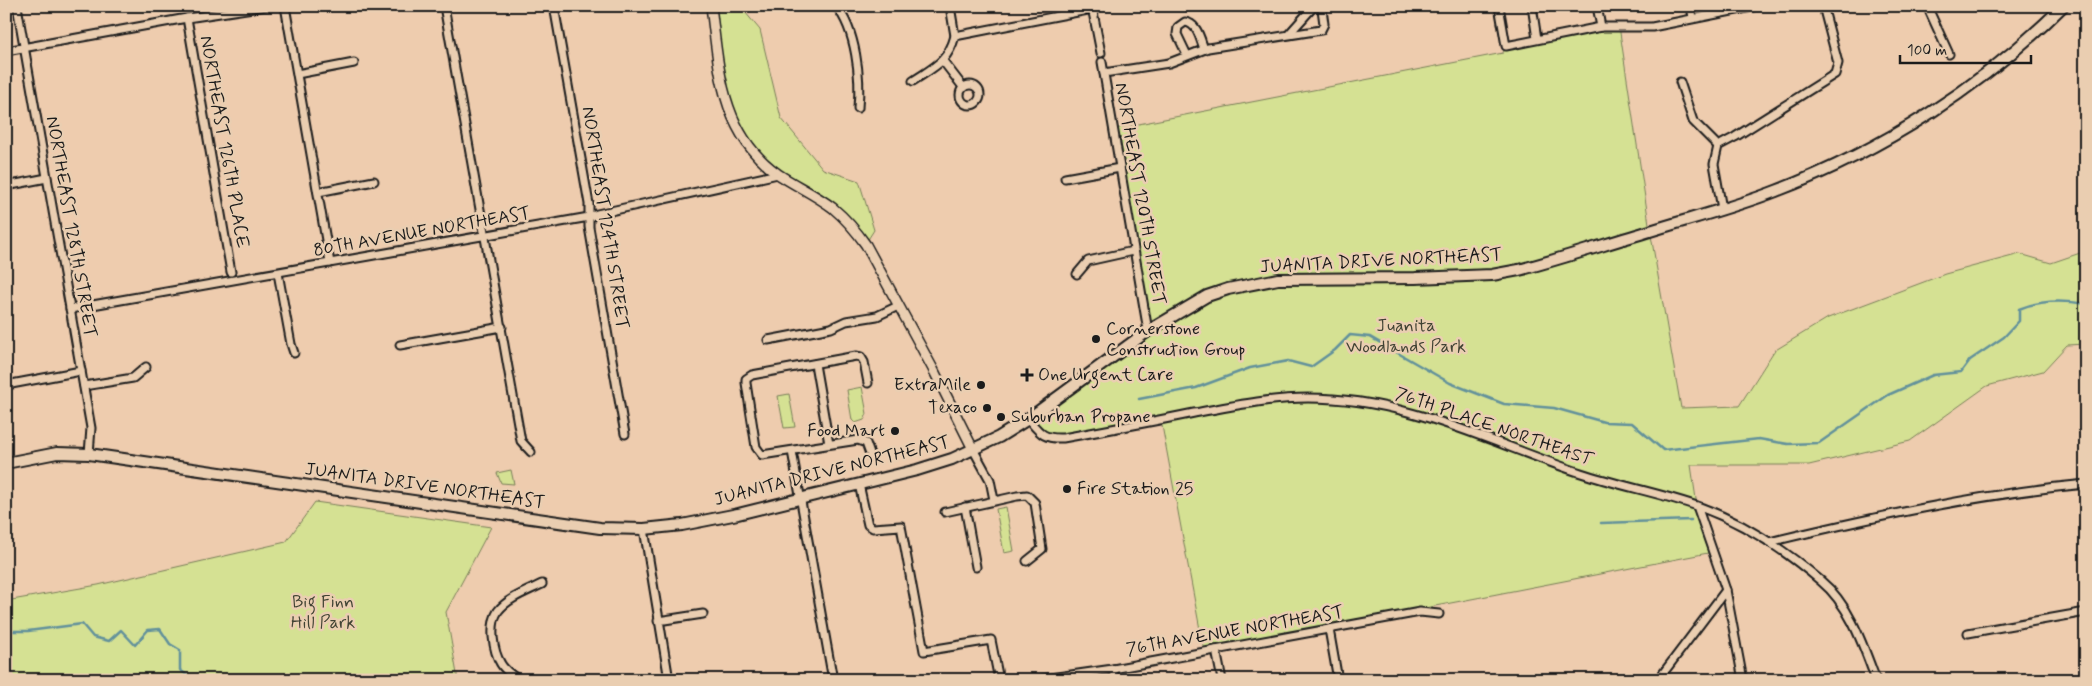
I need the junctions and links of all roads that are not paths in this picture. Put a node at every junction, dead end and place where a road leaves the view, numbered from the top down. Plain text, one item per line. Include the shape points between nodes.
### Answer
1 (17, 6) edge
2 (266, 6) edge
3 (285, 6) edge
4 (444, 6) edge
5 (554, 6) edge
6 (711, 6) edge
7 (836, 6) edge
8 (848, 6) edge
9 (950, 6) edge
10 (1314, 6) edge
11 (1320, 6) edge
12 (1499, 6) edge
13 (1532, 6) edge
14 (1597, 6) edge
15 (1691, 6) edge
16 (1757, 6) edge
17 (1823, 6) edge
18 (1927, 6) edge
19 (2064, 6) edge
20 (240, 8) edge
21 (1092, 8) edge
22 (843, 15) junction
23 (187, 18) junction
24 (1693, 18) junction
25 (1601, 27) junction
26 (1288, 34) junction
27 (955, 36) junction
28 (1538, 39) junction
29 (23, 47) junction
30 (1204, 49) junction
31 (6, 51) edge
32 (1101, 53) dead end
33 (1187, 54) junction
34 (1949, 54) dead end
35 (943, 61) junction
36 (1102, 62) dead end
37 (354, 63) dead end
38 (1104, 73) junction
39 (297, 74) junction
40 (913, 81) dead end
41 (1680, 82) dead end
42 (963, 87) dead end
43 (858, 108) dead end
44 (1718, 146) junction
45 (1120, 168) junction
46 (778, 174) junction
47 (47, 178) junction
48 (1065, 178) dead end
49 (374, 180) dead end
50 (6, 186) edge
51 (318, 192) junction
52 (1722, 209) junction
53 (589, 218) junction
54 (485, 235) junction
55 (1133, 251) junction
56 (330, 263) junction
57 (231, 272) dead end
58 (278, 273) junction
59 (1076, 274) dead end
60 (898, 306) junction
61 (70, 309) junction
62 (502, 328) junction
63 (1148, 331) junction
64 (768, 340) dead end
65 (400, 345) dead end
66 (294, 353) dead end
67 (815, 364) junction
68 (146, 367) dead end
69 (81, 371) junction
70 (868, 383) dead end
71 (6, 385) edge
72 (84, 386) junction
73 (1028, 419) junction
74 (625, 434) dead end
75 (829, 444) junction
76 (973, 449) junction
77 (792, 451) junction
78 (531, 452) dead end
79 (89, 454) junction
80 (871, 457) dead end
81 (6, 463) edge
82 (860, 484) junction
83 (2086, 484) edge
84 (801, 498) junction
85 (994, 500) junction
86 (1697, 506) junction
87 (965, 507) junction
88 (944, 512) dead end
89 (644, 529) junction
90 (1770, 542) junction
91 (1027, 561) dead end
92 (976, 566) dead end
93 (542, 584) dead end
94 (1726, 590) junction
95 (2086, 612) edge
96 (703, 614) dead end
97 (1439, 614) dead end
98 (658, 621) junction
99 (1329, 629) junction
100 (1968, 633) dead end
101 (1216, 650) junction
102 (1113, 669) junction
103 (519, 680) edge
104 (669, 680) edge
105 (833, 680) edge
106 (999, 680) edge
107 (1036, 680) edge
108 (1115, 680) edge
109 (1222, 680) edge
110 (1338, 680) edge
111 (1658, 680) edge
112 (1743, 680) edge
113 (1876, 680) edge

1 - 29 street, NORTHEAST 128TH STREET
2 - 20 street
3 - 39 street
4 - 54 street
5 - 53 street, NORTHEAST 124TH STREET via 590,204
6 - 46 street via 719,65 732,118 752,151
7 - 22 street
8 - 22 street
9 - 27 street
10 - 26 street
11 - 26 street via 1324,22 1322,28
12 - 28 street via 1506,46
13 - 28 street
14 - 25 street
15 - 24 street
16 - 24 street
17 - 44 street via 1838,63 1835,74
18 - 34 street
19 - 52 main road, JUANITA DRIVE NORTHEAST via 1991,71 1876,146 1777,191
20 - 23 street
21 - 27 street
21 - 32 street
22 - 43 street via 850,31 860,87
23 - 29 street
23 - 57 street, NORTHEAST 126TH PLACE
24 - 25 street via 1652,27
25 - 28 street
26 - 30 street
27 - 35 street
29 - 31 street
29 - 47 street, NORTHEAST 128TH STREET
30 - 33 street
30 - 33 street via 1194,26 1185,22 1178,27 1177,34
33 - 38 street via 1169,62
35 - 40 street
35 - 42 street
36 - 38 street, NORTHEAST 120TH STREET
37 - 39 street
38 - 45 street, NORTHEAST 120TH STREET
39 - 51 street
41 - 44 street via 1693,122
44 - 52 street via 1714,164
45 - 48 street
45 - 55 street, NORTHEAST 120TH STREET
46 - 53 street, 80TH AVENUE NORTHEAST
46 - 60 street via 833,208 852,226
47 - 50 street
47 - 61 street, NORTHEAST 128TH STREET
49 - 51 street
51 - 56 street
52 - 63 main road, JUANITA DRIVE NORTHEAST via 1528,268 1492,275 1278,279 1253,283 1207,296
53 - 54 street, 80TH AVENUE NORTHEAST
53 - 74 street, NORTHEAST 124TH STREET
54 - 56 street, 80TH AVENUE NORTHEAST
54 - 62 street
55 - 59 street via 1088,261
55 - 63 street, NORTHEAST 120TH STREET
56 - 58 street, 80TH AVENUE NORTHEAST
58 - 61 street, 80TH AVENUE NORTHEAST
58 - 66 street
60 - 64 street via 877,316
60 - 76 street
61 - 69 street, NORTHEAST 128TH STREET
62 - 65 street
62 - 78 street via 521,441
63 - 73 main road, JUANITA DRIVE NORTHEAST
67 - 70 street via 856,356 864,362
67 - 75 street
67 - 77 street via 752,375 746,383 756,447 767,456
68 - 72 street via 133,378
69 - 71 street
69 - 72 street, NORTHEAST 128TH STREET
72 - 79 street, NORTHEAST 128TH STREET via 91,428
73 - 76 main road, JUANITA DRIVE NORTHEAST
73 - 86 street, 76TH PLACE NORTHEAST via 1050,439 1252,403 1308,398 1365,402 1441,421 1581,473
75 - 77 street
75 - 80 street via 858,440 866,443
76 - 82 main road, JUANITA DRIVE NORTHEAST via 931,466
76 - 85 street via 990,480
77 - 84 street
79 - 81 main road, JUANITA DRIVE NORTHEAST via 57,453
79 - 89 main road, JUANITA DRIVE NORTHEAST via 537,520 600,528
82 - 84 main road, JUANITA DRIVE NORTHEAST
82 - 106 street via 868,525 873,528 900,526 924,651 991,640
83 - 90 street via 2026,489
84 - 89 main road, JUANITA DRIVE NORTHEAST via 738,514
84 - 105 street
85 - 87 street
85 - 91 street via 1028,495 1035,503 1042,550
86 - 90 street, 76TH PLACE NORTHEAST via 1727,518
86 - 94 street
87 - 88 street
87 - 92 street
89 - 98 street
90 - 113 street, 76TH PLACE NORTHEAST via 1822,582 1838,599 1849,616
93 - 103 street via 507,602 494,623 497,655 502,666
94 - 111 street
94 - 112 street
95 - 100 street
96 - 98 street
97 - 99 street, 76TH AVENUE NORTHEAST via 1420,612
98 - 104 street
99 - 101 street, 76TH AVENUE NORTHEAST
99 - 110 street
101 - 102 street, 76TH AVENUE NORTHEAST
101 - 109 street
102 - 107 street, 76TH AVENUE NORTHEAST
102 - 108 street

